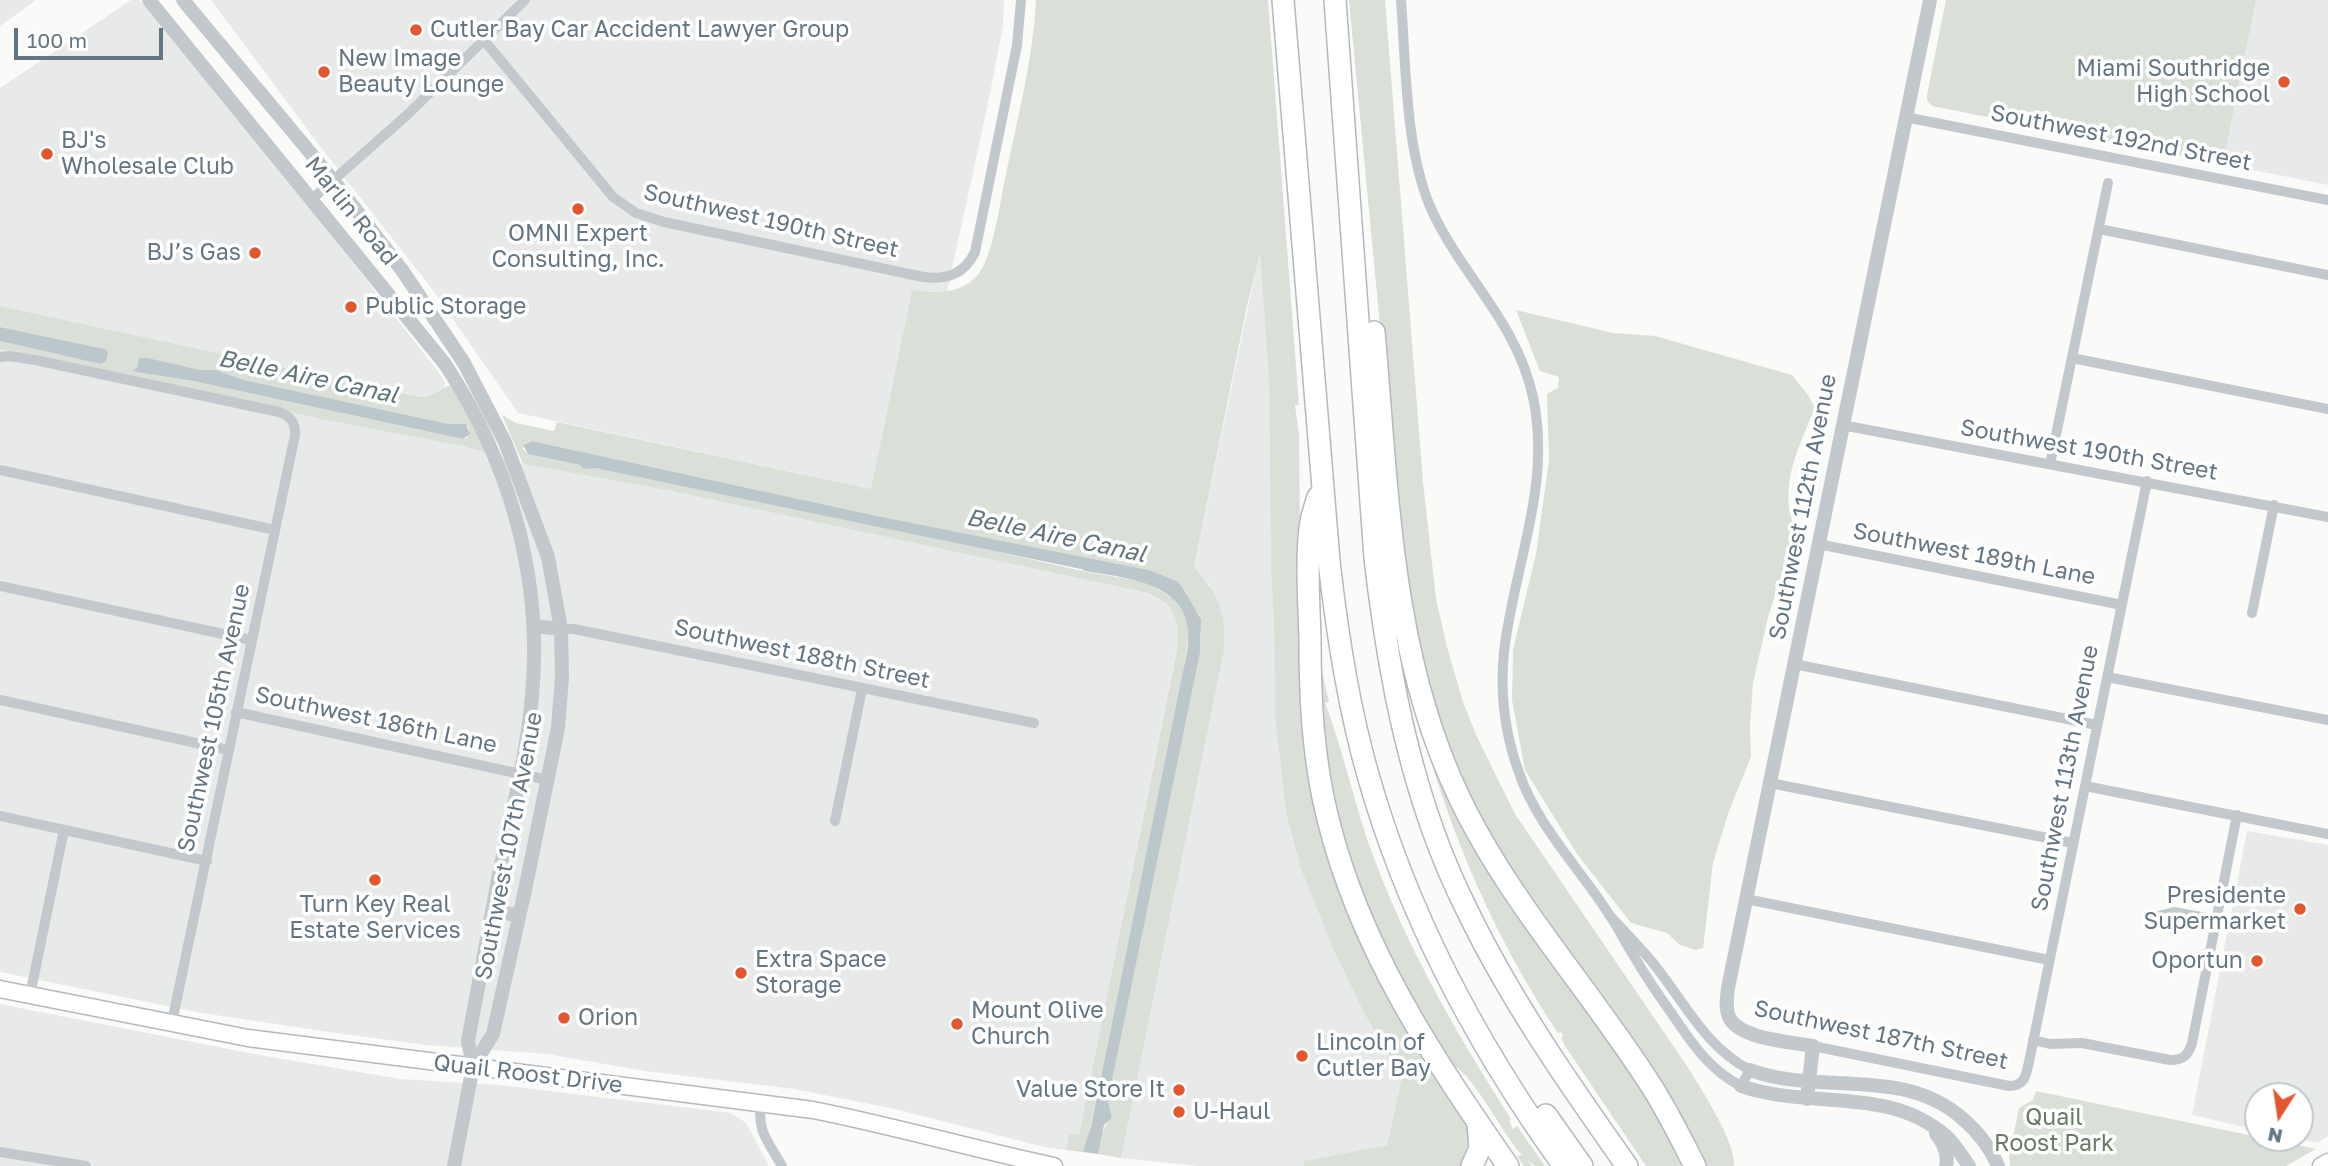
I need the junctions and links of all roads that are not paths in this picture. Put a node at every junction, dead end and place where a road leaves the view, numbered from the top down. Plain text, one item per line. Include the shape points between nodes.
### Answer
1 (149, 0) edge
2 (183, 0) edge
3 (525, 0) edge
4 (1021, 0) edge
5 (1283, 0) edge
6 (1335, 0) edge
7 (1401, 0) edge
8 (1930, 0) edge
9 (206, 28) junction
10 (484, 40) junction
11 (187, 46) junction
12 (237, 66) junction
13 (217, 83) junction
14 (1905, 117) junction
15 (333, 180) junction
16 (2108, 184) dead end
17 (312, 199) junction
18 (2328, 200) edge
19 (2099, 229) junction
20 (1356, 274) junction
21 (2328, 275) edge
22 (1, 357) edge
23 (2072, 358) junction
24 (2328, 409) edge
25 (1842, 425) junction
26 (2050, 464) junction
27 (0, 470) edge
28 (1322, 481) junction
29 (2147, 481) junction
30 (2274, 505) junction
31 (2328, 517) edge
32 (275, 530) junction
33 (1818, 544) junction
34 (0, 586) edge
35 (2122, 605) junction
36 (2252, 613) dead end
37 (534, 626) junction
38 (561, 629) junction
39 (251, 640) junction
40 (1794, 664) junction
41 (2107, 677) junction
42 (862, 688) junction
43 (0, 700) edge
44 (236, 712) junction
45 (2328, 720) edge
46 (1034, 723) dead end
47 (2097, 725) junction
48 (228, 750) junction
49 (520, 773) junction
50 (548, 780) junction
51 (1770, 783) junction
52 (2085, 786) junction
53 (2237, 815) junction
54 (0, 816) edge
55 (835, 821) dead end
56 (64, 830) junction
57 (2328, 834) edge
58 (2073, 843) junction
59 (207, 861) junction
60 (1746, 900) junction
61 (492, 910) junction
62 (1609, 915) junction
63 (519, 916) junction
64 (2151, 918) dead end
65 (2217, 920) junction
66 (2049, 961) junction
67 (0, 989) edge
68 (30, 995) junction
69 (172, 1022) junction
70 (1733, 1023) joint
71 (1709, 1039) junction
72 (2033, 1040) junction
73 (1813, 1046) junction
74 (1698, 1051) junction
75 (473, 1066) junction
76 (1750, 1070) junction
77 (1808, 1081) junction
78 (2021, 1083) joint
79 (1741, 1086) junction
80 (1807, 1099) junction
81 (761, 1102) junction
82 (1478, 1123) junction
83 (1929, 1125) junction
84 (0, 1152) edge
85 (1613, 1159) edge
86 (2328, 1161) edge
87 (1570, 1163) edge
88 (86, 1166) edge
89 (454, 1166) edge
90 (782, 1166) edge
91 (1054, 1166) edge
92 (1472, 1166) edge
93 (1508, 1166) edge
94 (1695, 1166) edge
95 (1946, 1166) edge
96 (1969, 1166) edge
97 (1998, 1166) edge
98 (2321, 1166) edge

1 - 11 street, Marlin Road
2 - 9 street, Marlin Road
3 - 10 street
4 - 10 street, Southwest 190th Street via 1017,44 977,243 971,260 958,273 942,278 636,213 607,191
5 - 28 highway
6 - 20 highway
7 - 62 street via 1413,140 1427,198 1439,225 1519,352 1537,422 1536,499 1504,658 1509,742 1535,810
8 - 14 street, Southwest 112th Avenue
9 - 11 street
9 - 12 street, Marlin Road
10 - 15 street
11 - 13 street, Marlin Road
12 - 13 street
12 - 15 street, Marlin Road
13 - 17 street, Marlin Road
14 - 18 street, Southwest 192nd Street
14 - 25 street, Southwest 112th Avenue
15 - 17 street
15 - 38 street, Marlin Road via 402,270 487,404 542,537
16 - 19 street
17 - 37 street, Marlin Road via 445,364 482,427 522,539
19 - 21 street
19 - 23 street
20 - 85 highway via 1375,558 1388,655 1415,774 1497,994 1531,1049
20 - 94 highway via 1373,320 1395,559 1408,645 1440,753 1496,865 1646,1078
22 - 32 street, Southwest 105th Avenue via 35,360 279,412 293,422 295,435
23 - 24 street
23 - 26 street
25 - 26 street, Southwest 190th Street
25 - 33 street, Southwest 112th Avenue
26 - 29 street, Southwest 190th Street
27 - 32 street
28 - 82 highway via 1310,526 1310,656 1314,738 1327,816 1354,904 1381,966
28 - 87 highway via 1336,622 1359,739 1389,843 1479,1038
29 - 30 street, Southwest 190th Street
29 - 35 street, Southwest 113th Avenue
30 - 31 street, Southwest 190th Street
30 - 36 street
32 - 39 street, Southwest 105th Avenue
33 - 35 street, Southwest 189th Lane
33 - 40 street, Southwest 112th Avenue
34 - 39 street
35 - 41 street, Southwest 113th Avenue
37 - 38 street
37 - 49 street, Southwest 107th Avenue via 531,704
38 - 42 street, Southwest 188th Street
38 - 50 street, Southwest 107th Avenue via 561,702
39 - 44 street, Southwest 105th Avenue
40 - 47 street
40 - 51 street, Southwest 112th Avenue
41 - 45 street
41 - 47 street, Southwest 113th Avenue
42 - 46 street, Southwest 188th Street
42 - 55 street
43 - 48 street
44 - 48 street, Southwest 105th Avenue
44 - 49 street, Southwest 186th Lane
47 - 52 street, Southwest 113th Avenue
48 - 59 street, Southwest 105th Avenue
49 - 50 street, Southwest 186th Lane
49 - 61 street, Southwest 107th Avenue
50 - 63 street, Southwest 107th Avenue
51 - 58 street
51 - 60 street, Southwest 112th Avenue
52 - 53 street
52 - 58 street, Southwest 113th Avenue
53 - 57 street
53 - 65 street
54 - 56 street
56 - 59 street
56 - 68 street
58 - 66 street, Southwest 113th Avenue
59 - 69 street, Southwest 105th Avenue
60 - 66 street
60 - 70 street, Southwest 112th Avenue via 1728,988 1727,1011
61 - 63 street
61 - 75 street, Southwest 107th Avenue via 468,1041
62 - 71 street via 1652,962
62 - 74 street via 1641,971
63 - 75 street, Southwest 107th Avenue via 493,1034
64 - 65 street via 2174,912
65 - 72 street via 2192,1044 2183,1058 2170,1060 2090,1044
66 - 72 street, Southwest 113th Avenue
67 - 68 main road, Quail Roost Drive
68 - 69 main road, Quail Roost Drive
69 - 75 main road, Quail Roost Drive via 256,1039
70 - 73 street, Southwest 187th Street via 1752,1034
71 - 74 street
71 - 76 street
72 - 78 street, Southwest 113th Avenue
73 - 77 street
73 - 78 street, Southwest 187th Street via 2009,1086
74 - 79 street via 1714,1069
75 - 81 main road, Quail Roost Drive
75 - 89 street, Southwest 107th Avenue
76 - 77 street
76 - 79 street
77 - 80 street
77 - 97 street via 1883,1084 1922,1094 1972,1127
79 - 80 street
80 - 83 street via 1897,1108
81 - 90 street via 761,1129
81 - 91 main road, Quail Roost Drive via 861,1119
82 - 92 highway via 1480,1148
82 - 93 highway
83 - 95 street via 1943,1142
83 - 96 street via 1946,1136
84 - 88 street
86 - 98 main road

